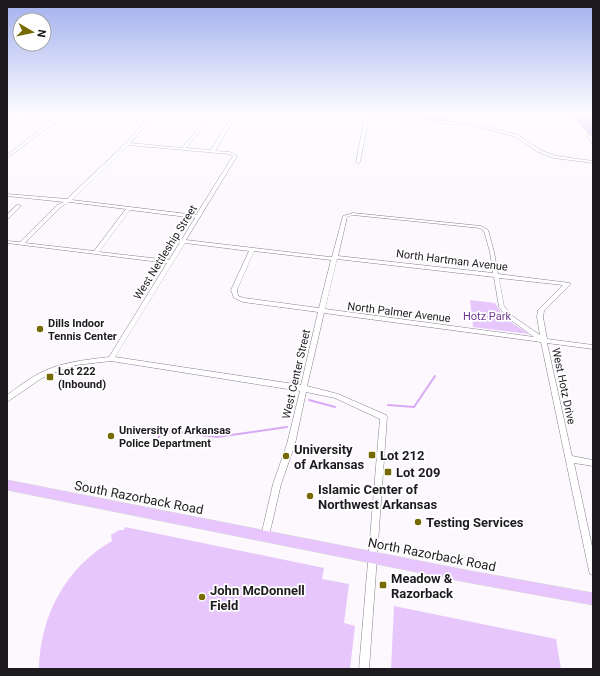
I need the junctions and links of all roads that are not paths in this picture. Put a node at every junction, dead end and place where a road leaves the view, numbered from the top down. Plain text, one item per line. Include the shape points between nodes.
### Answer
1 (22, 146) edge
2 (125, 146) edge
3 (144, 146) edge
4 (186, 146) edge
5 (216, 146) edge
6 (361, 146) edge
7 (531, 146) edge
8 (183, 149) junction
9 (212, 152) junction
10 (7, 157) edge
11 (358, 162) dead end
12 (593, 162) edge
13 (7, 195) edge
14 (68, 202) junction
15 (19, 206) dead end
16 (129, 208) junction
17 (7, 217) edge
18 (198, 217) junction
19 (481, 227) joint
20 (184, 241) junction
21 (7, 242) edge
22 (21, 244) junction
23 (252, 250) junction
24 (95, 253) junction
25 (335, 258) junction
26 (170, 262) junction
27 (496, 276) junction
28 (321, 312) junction
29 (544, 341) junction
30 (593, 347) edge
31 (111, 359) junction
32 (304, 389) junction
33 (7, 399) edge
34 (569, 459) junction
35 (593, 462) edge
36 (7, 485) edge
37 (265, 536) junction
38 (372, 557) junction
39 (593, 571) edge
40 (593, 599) edge
41 (364, 669) edge

1 - 10 street
2 - 14 street
3 - 8 street
4 - 8 street
5 - 9 street
6 - 11 street
7 - 12 street via 555,157
8 - 9 street
9 - 18 street, West Nettleship Street via 234,155 235,158
13 - 14 street
14 - 16 street
14 - 22 street via 59,206
15 - 17 street
16 - 18 street
16 - 24 street
18 - 20 street, West Nettleship Street
19 - 25 street, West Center Street via 353,214 345,216
19 - 27 street, West Hotz Drive via 486,230
20 - 23 street, North Hartman Avenue
20 - 26 street, West Nettleship Street
21 - 22 street
22 - 24 street
23 - 25 street, North Hartman Avenue
23 - 28 street, North Palmer Avenue via 234,290 236,296 243,300
24 - 26 street
25 - 27 street, North Hartman Avenue
25 - 28 street, West Center Street
26 - 31 street, West Nettleship Street
27 - 29 street, West Hotz Drive via 503,310
27 - 29 street, North Hartman Avenue via 568,284 541,310
28 - 29 street, North Palmer Avenue
28 - 32 street, West Center Street
29 - 30 street, North Palmer Avenue
29 - 34 street, West Hotz Drive
31 - 32 street
31 - 33 street via 59,368 40,376
32 - 37 street, West Center Street
32 - 38 street via 336,396 384,417
34 - 35 street
34 - 39 street, West Hotz Drive
36 - 37 main road, South Razorback Road
37 - 38 main road, North Razorback Road
38 - 40 main road, North Razorback Road
38 - 41 street

